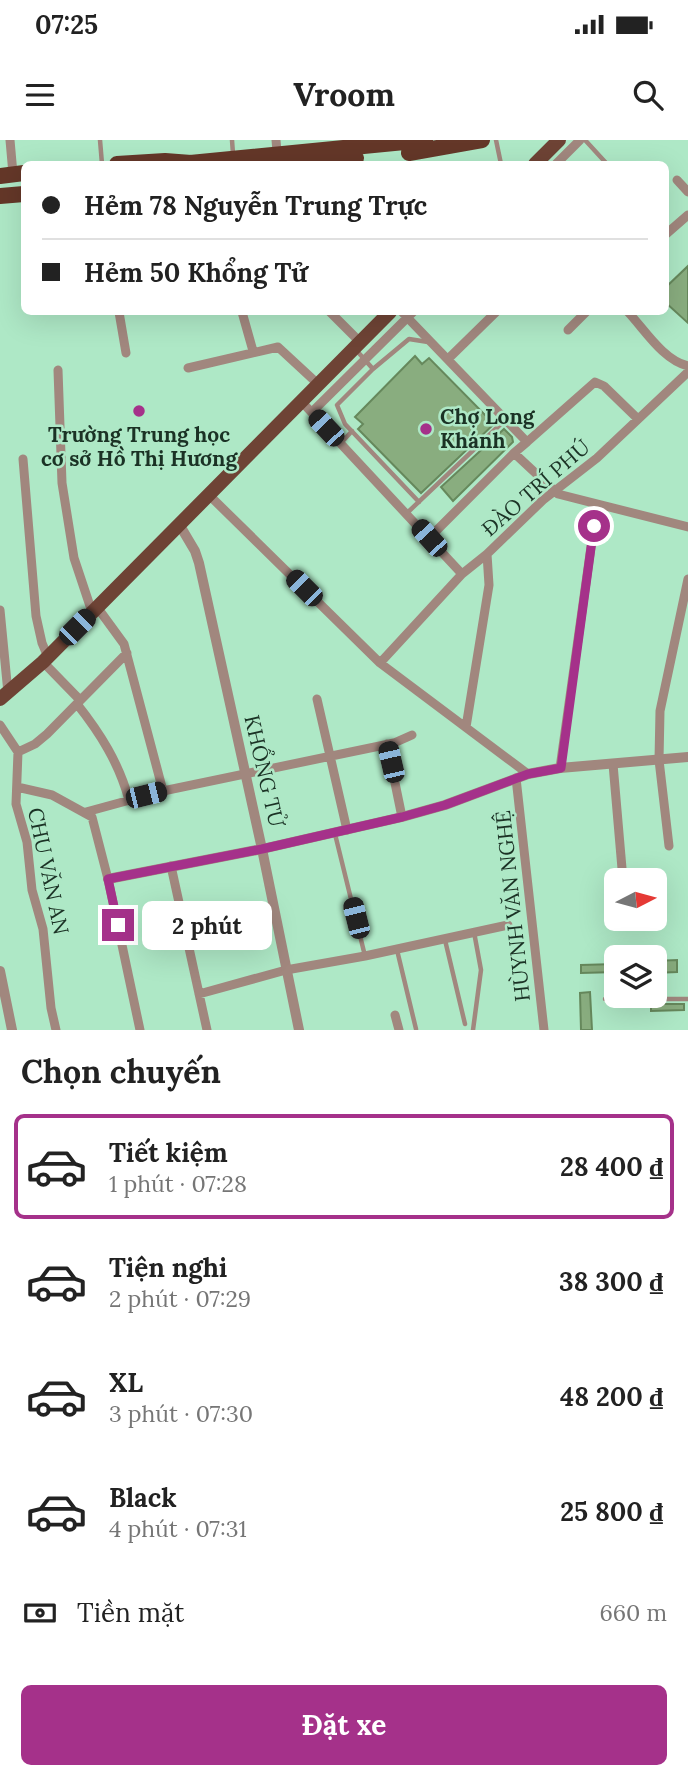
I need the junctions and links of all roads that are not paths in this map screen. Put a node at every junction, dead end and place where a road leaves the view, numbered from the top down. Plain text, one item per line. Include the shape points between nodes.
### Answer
1 (10, 140) edge
2 (100, 140) edge
3 (232, 140) edge
4 (425, 140) edge
5 (482, 140) edge
6 (496, 140) edge
7 (559, 140) edge
8 (583, 140) edge
9 (398, 141) edge
10 (375, 143) edge
11 (277, 153) edge
12 (233, 159) junction
13 (102, 161) edge
14 (215, 161) edge
15 (322, 161) edge
16 (500, 161) edge
17 (538, 161) edge
18 (559, 161) edge
19 (604, 161) edge
20 (16, 177) edge
21 (677, 180) dead end
22 (0, 186) edge
23 (688, 192) edge
24 (21, 194) edge
25 (0, 196) edge
26 (688, 215) edge
27 (669, 232) edge
28 (120, 315) edge
29 (243, 315) edge
30 (332, 315) edge
31 (387, 315) edge
32 (406, 315) edge
33 (410, 315) edge
34 (493, 315) edge
35 (583, 315) edge
36 (631, 315) edge
37 (568, 330) dead end
38 (432, 341) junction
39 (357, 345) junction
40 (253, 351) junction
41 (126, 353) dead end
42 (448, 359) junction
43 (365, 360) junction
44 (688, 366) edge
45 (188, 368) dead end
46 (373, 369) junction
47 (58, 370) dead end
48 (688, 372) edge
49 (318, 384) junction
50 (301, 401) junction
51 (312, 412) junction
52 (638, 419) junction
53 (505, 420) junction
54 (352, 431) junction
55 (527, 442) junction
56 (341, 443) junction
57 (514, 453) junction
58 (23, 459) dead end
59 (555, 491) junction
60 (209, 495) junction
61 (419, 502) junction
62 (597, 505) junction
63 (407, 513) junction
64 (179, 524) junction
65 (688, 527) edge
66 (429, 538) junction
67 (487, 554) junction
68 (462, 574) junction
69 (688, 579) edge
70 (0, 610) edge
71 (94, 610) junction
72 (127, 653) junction
73 (46, 659) junction
74 (380, 663) junction
75 (4, 696) edge
76 (317, 699) dead end
77 (78, 702) junction
78 (0, 725) edge
79 (466, 727) junction
80 (412, 735) dead end
81 (387, 744) junction
82 (18, 752) junction
83 (330, 755) junction
84 (688, 757) edge
85 (659, 760) junction
86 (613, 764) junction
87 (561, 768) junction
88 (245, 773) junction
89 (528, 774) junction
90 (516, 778) junction
91 (17, 788) junction
92 (163, 791) junction
93 (129, 800) junction
94 (86, 812) junction
95 (402, 817) junction
96 (347, 830) junction
97 (334, 833) junction
98 (669, 846) dead end
99 (262, 849) junction
100 (171, 866) junction
101 (622, 868) edge
102 (108, 879) junction
103 (508, 925) dead end
104 (473, 932) junction
105 (444, 938) junction
106 (397, 949) junction
107 (365, 956) junction
108 (286, 970) junction
109 (0, 971) edge
110 (199, 994) junction
111 (667, 999) edge
112 (688, 999) edge
113 (395, 1015) dead end
114 (464, 1024) dead end
115 (416, 1029) edge
116 (12, 1030) edge
117 (56, 1030) edge
118 (139, 1030) edge
119 (207, 1030) edge
120 (299, 1030) edge
121 (399, 1030) edge
122 (472, 1030) edge
123 (544, 1030) edge

1 - 20 street
2 - 13 lane
3 - 12 lane
4 - 9 highway
5 - 15 highway via 434,150
6 - 16 lane
7 - 17 main road
8 - 18 street
8 - 19 lane
9 - 10 highway
10 - 11 highway
11 - 12 highway
12 - 14 highway
20 - 22 highway
21 - 23 street
24 - 25 highway
26 - 27 street
28 - 41 street
29 - 40 street
30 - 39 street
31 - 39 main road
32 - 43 street
33 - 38 street
34 - 42 street
35 - 37 street
36 - 44 street via 667,355
38 - 42 street
38 - 46 lane via 409,339
39 - 43 lane
39 - 49 main road
40 - 45 street
40 - 49 street via 278,347
42 - 53 street
43 - 46 lane
43 - 51 street
46 - 54 lane via 337,405
47 - 71 street via 62,483 74,558
48 - 52 street, ĐÀO TRÍ PHÚ
49 - 50 main road
50 - 51 street
50 - 60 main road
51 - 56 street
52 - 55 street via 595,382
52 - 59 street, ĐÀO TRÍ PHÚ
53 - 55 street
53 - 61 lane
54 - 56 lane
54 - 61 lane
55 - 57 street
56 - 63 street
57 - 59 street
57 - 66 street
58 - 73 street via 36,616
59 - 62 street
59 - 67 street, ĐÀO TRÍ PHÚ
60 - 64 main road
60 - 74 street
61 - 63 lane
62 - 65 street
62 - 87 street
63 - 66 street
64 - 71 main road
64 - 88 street, KHỔNG TỬ via 199,563
66 - 68 street
67 - 68 street, ĐÀO TRÍ PHÚ
67 - 79 street via 489,585
68 - 74 street, ĐÀO TRÍ PHÚ
69 - 85 street via 661,701
70 - 75 street
71 - 72 street via 120,636
71 - 73 main road
72 - 77 street
72 - 92 street
73 - 75 main road
73 - 77 street
74 - 79 street
76 - 83 street
77 - 82 street via 40,740
77 - 93 street via 119,768
78 - 82 street
79 - 89 street
80 - 81 street
81 - 83 street
81 - 95 street
82 - 91 street, CHU VĂN AN
83 - 88 street
83 - 96 street
84 - 85 street
85 - 86 street
85 - 98 street
86 - 87 street
86 - 101 street
87 - 89 street
88 - 92 street
88 - 99 street, KHỔNG TỬ
89 - 90 street
90 - 95 street
90 - 123 street, HÙYNH VĂN NGHỆ
91 - 94 street via 46,793
91 - 117 street, CHU VĂN AN via 16,804 43,929
92 - 93 street
93 - 94 street
94 - 102 street via 94,822
95 - 96 street
96 - 97 street
97 - 99 street
97 - 107 lane
99 - 100 street
99 - 108 street, KHỔNG TỬ
100 - 102 street
100 - 110 street
102 - 118 street
103 - 104 street
104 - 105 street
104 - 122 lane via 481,970
105 - 106 street
105 - 114 lane
106 - 107 street
106 - 115 lane
107 - 108 street
108 - 110 street
108 - 120 street, KHỔNG TỬ
109 - 116 street
110 - 119 street
111 - 112 lane
113 - 121 street

